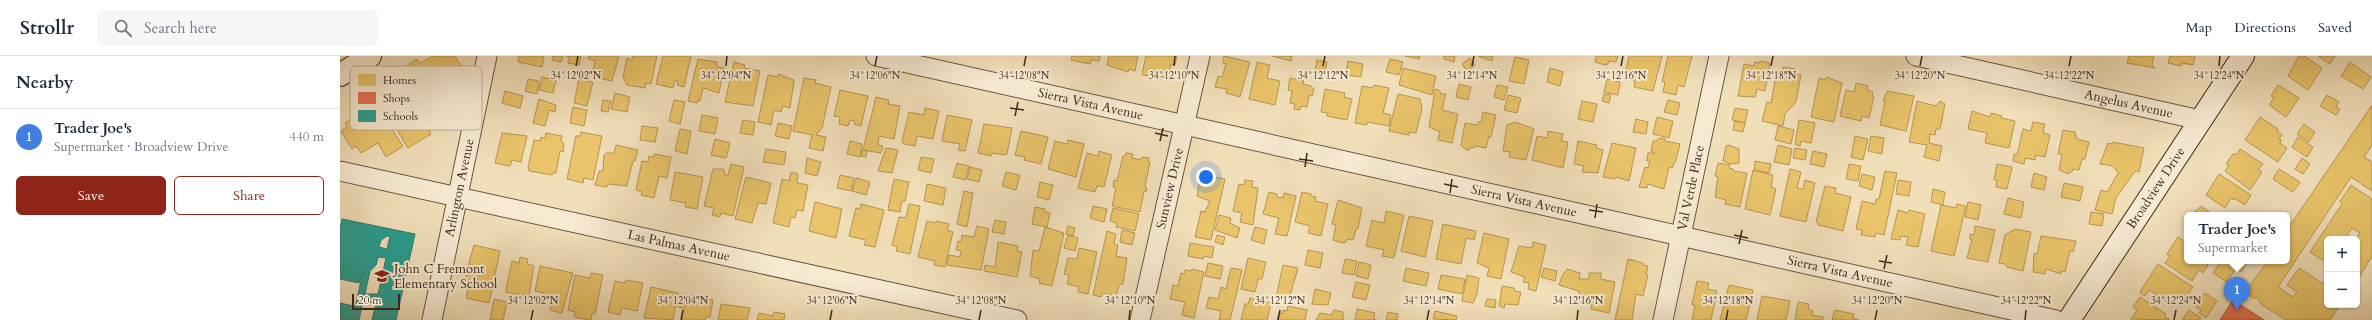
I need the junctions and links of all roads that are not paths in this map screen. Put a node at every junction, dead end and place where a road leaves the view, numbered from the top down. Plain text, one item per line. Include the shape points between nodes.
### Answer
1 (370, 56) edge
2 (487, 56) edge
3 (876, 56) edge
4 (1200, 56) edge
5 (1719, 56) edge
6 (1916, 56) edge
7 (2243, 56) edge
8 (354, 66) edge
9 (350, 69) edge
10 (340, 75) edge
11 (482, 79) edge
12 (2200, 120) junction
13 (1185, 126) junction
14 (471, 130) edge
15 (340, 172) edge
16 (456, 197) junction
17 (1682, 236) junction
18 (432, 320) edge
19 (1017, 320) edge
20 (1140, 320) edge
21 (1662, 320) edge
22 (2056, 320) edge
23 (2069, 320) edge

1 - 8 street
2 - 11 street, Arlington Avenue
3 - 13 street, Sierra Vista Avenue
4 - 13 street, Sunview Drive
5 - 17 street, Val Verde Place
6 - 12 street, Angelus Avenue
7 - 12 street, Broadview Drive
9 - 10 street
12 - 23 street, Broadview Drive
13 - 17 street, Sierra Vista Avenue
13 - 20 street, Sunview Drive
14 - 16 street, Arlington Avenue
15 - 16 street, Las Palmas Avenue
16 - 18 street, Arlington Avenue
16 - 19 street, Las Palmas Avenue
17 - 21 street, Val Verde Place
17 - 22 street, Sierra Vista Avenue

